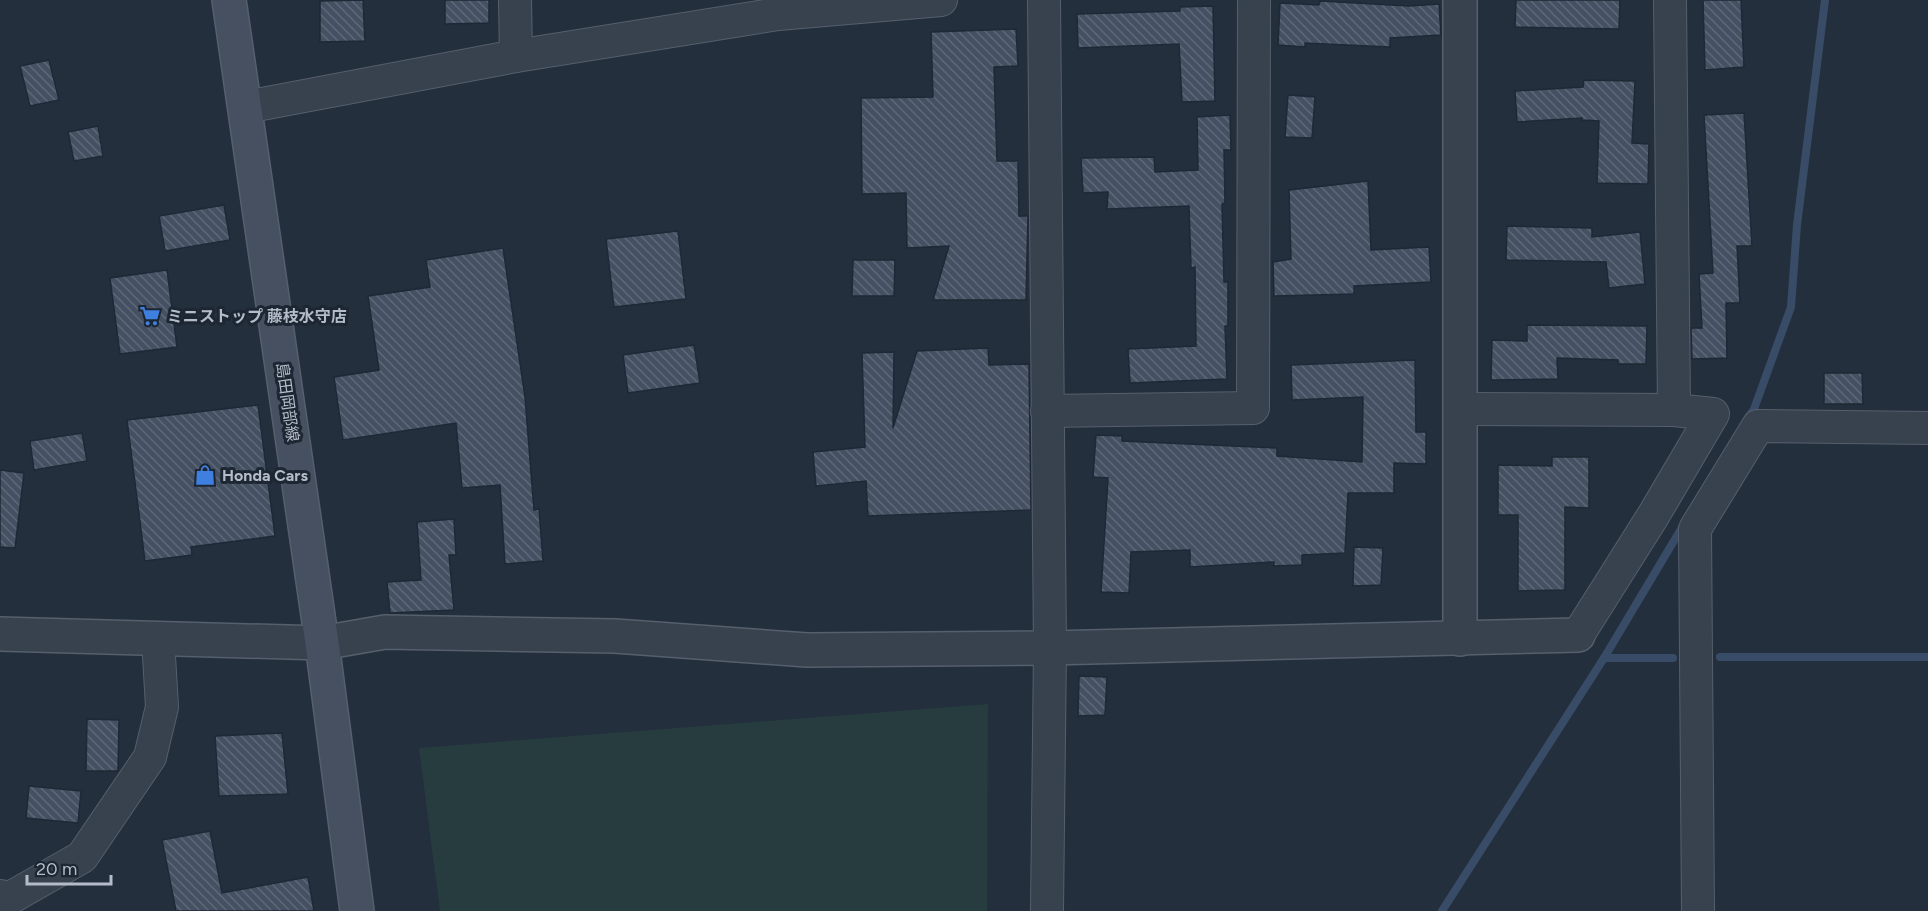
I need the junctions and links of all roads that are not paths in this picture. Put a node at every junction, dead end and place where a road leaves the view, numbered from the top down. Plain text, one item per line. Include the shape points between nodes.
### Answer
1 (229, 0) edge
2 (514, 0) edge
3 (941, 0) edge
4 (1044, 0) edge
5 (1254, 0) edge
6 (1460, 0) edge
7 (1670, 0) edge
8 (777, 7) edge
9 (516, 56) junction
10 (246, 107) junction
11 (1461, 409) junction
12 (1674, 410) junction
13 (1047, 411) junction
14 (1928, 428) edge
15 (1653, 516) junction
16 (1695, 529) junction
17 (0, 634) edge
18 (1578, 634) joint
19 (158, 639) junction
20 (1460, 639) junction
21 (322, 643) junction
22 (1050, 648) junction
23 (9, 902) edge
24 (357, 911) edge
25 (1047, 911) edge
26 (1698, 911) edge

1 - 10 main road, 島田岡部線
2 - 9 street
3 - 8 street
4 - 13 street
5 - 13 street via 1253,408
6 - 11 street
7 - 12 street
8 - 9 street
9 - 10 street
10 - 21 main road, 島田岡部線
11 - 12 street
11 - 20 street
12 - 15 street via 1713,414
13 - 22 street
14 - 16 street via 1758,426
15 - 16 street
15 - 18 street
16 - 26 street
17 - 19 street
18 - 20 street
19 - 21 street
19 - 23 street via 162,707 150,757 82,857
20 - 22 street
21 - 22 street via 385,633 615,636 807,650
21 - 24 main road, 島田岡部線
22 - 25 street

